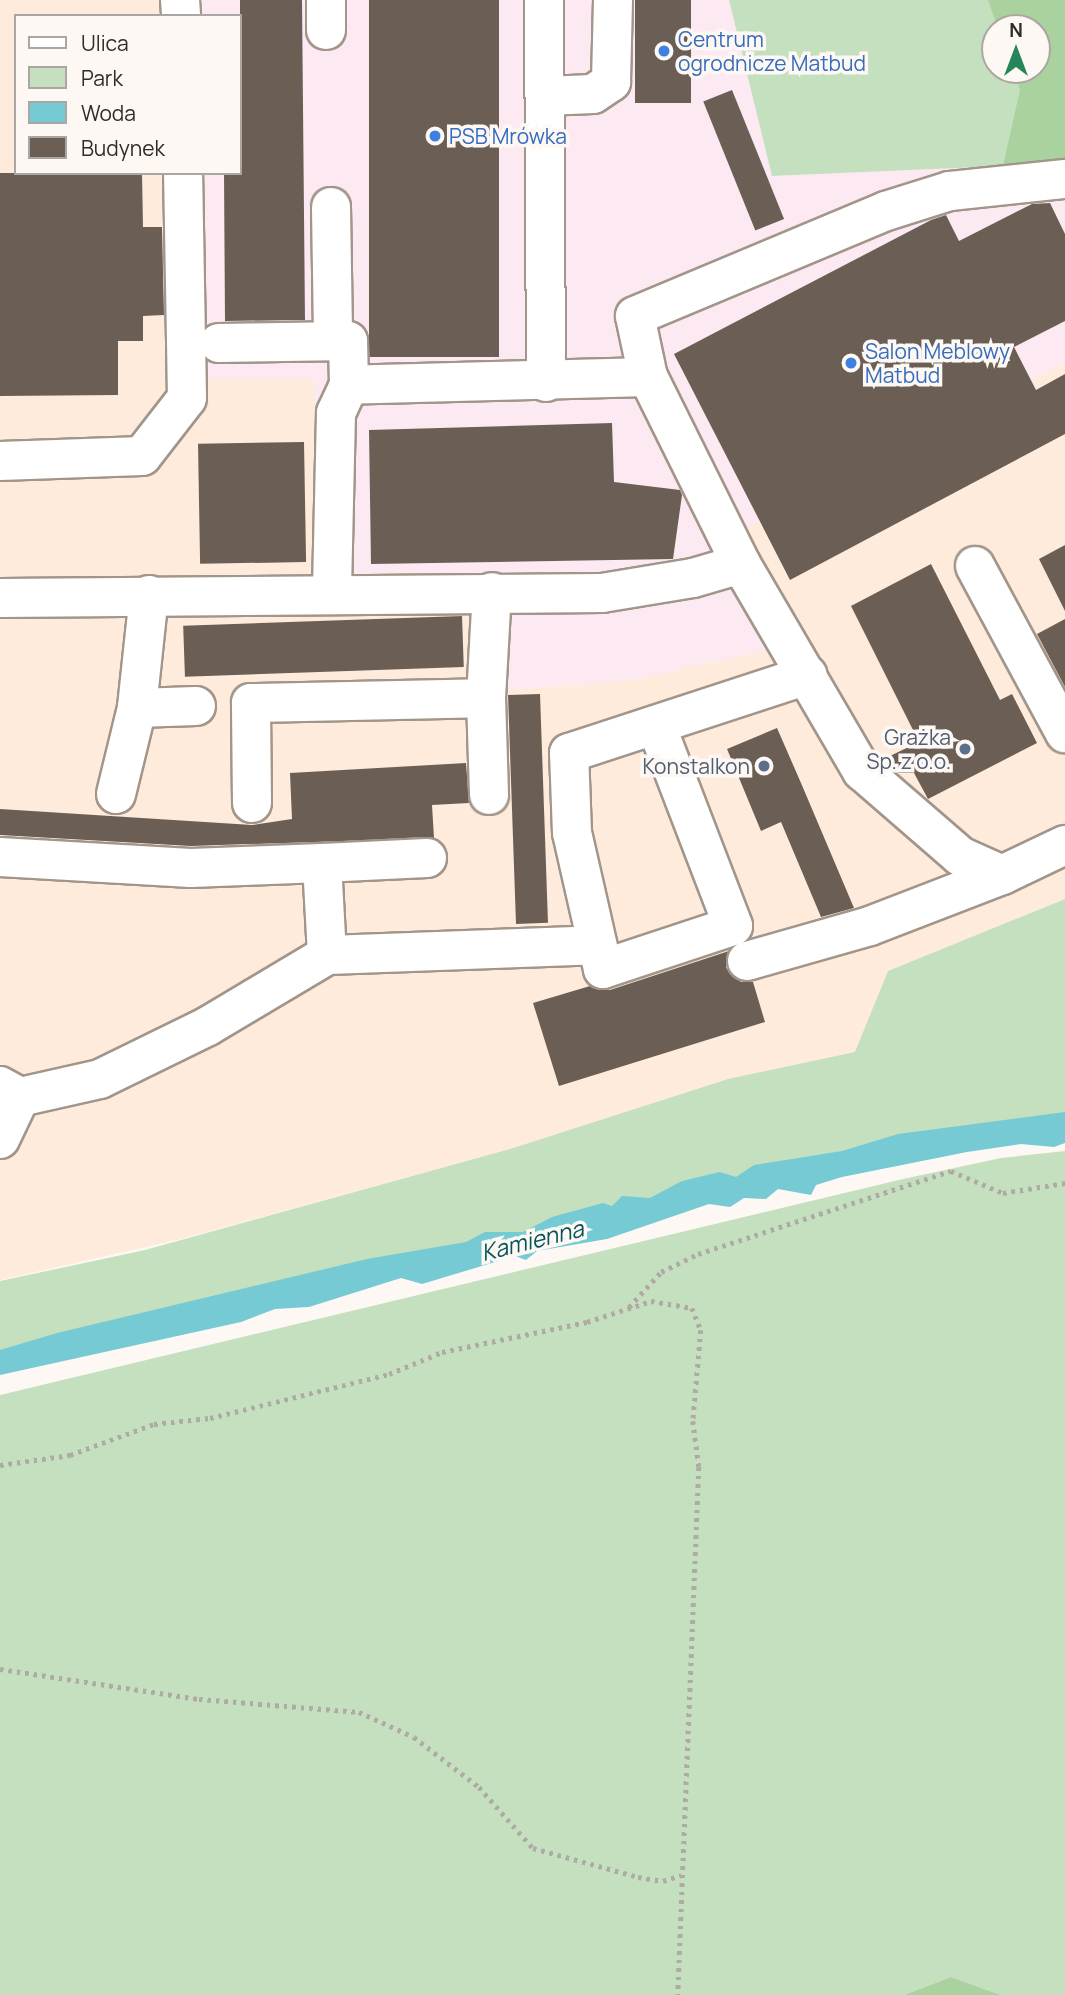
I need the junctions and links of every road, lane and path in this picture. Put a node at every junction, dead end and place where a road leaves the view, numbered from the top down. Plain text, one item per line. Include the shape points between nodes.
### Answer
1 (544, 0) edge
2 (613, 0) edge
3 (545, 96) junction
4 (183, 175) edge
5 (1065, 179) edge
6 (331, 207) dead end
7 (333, 341) junction
8 (219, 343) dead end
9 (648, 377) junction
10 (546, 382) junction
11 (349, 385) junction
12 (0, 461) edge
13 (741, 564) junction
14 (975, 566) dead end
15 (332, 591) junction
16 (492, 592) junction
17 (149, 595) junction
18 (0, 597) edge
19 (808, 675) junction
20 (486, 698) junction
21 (196, 706) dead end
22 (137, 708) junction
23 (656, 725) junction
24 (1065, 733) edge
25 (116, 794) dead end
26 (489, 795) dead end
27 (252, 803) dead end
28 (1065, 845) edge
29 (0, 856) edge
30 (427, 858) dead end
31 (322, 863) junction
32 (1002, 875) junction
33 (597, 945) junction
34 (327, 955) junction
35 (747, 961) dead end
36 (10, 1091) edge
37 (0, 1139) edge
38 (1065, 1183) edge
39 (628, 1308) junction
40 (0, 1465) edge
41 (0, 1670) edge
42 (681, 1875) junction
43 (678, 1995) edge

1 - 3 lane
2 - 3 lane via 611,82 593,94
3 - 10 lane
4 - 12 lane via 187,398 142,456
5 - 9 lane via 950,191 886,211 635,316
6 - 7 lane
7 - 8 lane
7 - 11 lane via 348,341
9 - 10 lane
9 - 13 lane
10 - 11 lane
11 - 15 lane via 336,412
13 - 16 lane via 646,588
13 - 19 lane
14 - 24 lane
15 - 16 lane
15 - 17 lane
16 - 20 lane
17 - 18 lane
17 - 22 lane
19 - 23 lane
19 - 32 lane via 862,771 960,856
20 - 26 lane
20 - 27 lane via 251,703
21 - 22 lane
22 - 25 lane
23 - 33 lane via 569,753 572,833
23 - 33 lane via 733,926 603,970
28 - 32 lane
29 - 31 lane via 191,868
30 - 31 lane
31 - 34 lane
32 - 35 lane via 870,926
33 - 34 lane
34 - 36 lane via 208,1026 100,1079
36 - 37 lane
38 - 39 path via 1003,1192 951,1171 698,1254 661,1272
39 - 40 path via 587,1322 442,1352 389,1374 210,1418 154,1424 70,1455
39 - 42 path via 652,1301 682,1303 700,1317 693,1421 699,1467
41 - 42 path via 199,1699 359,1712 414,1737 479,1787 533,1848 638,1877 663,1881
42 - 43 path

